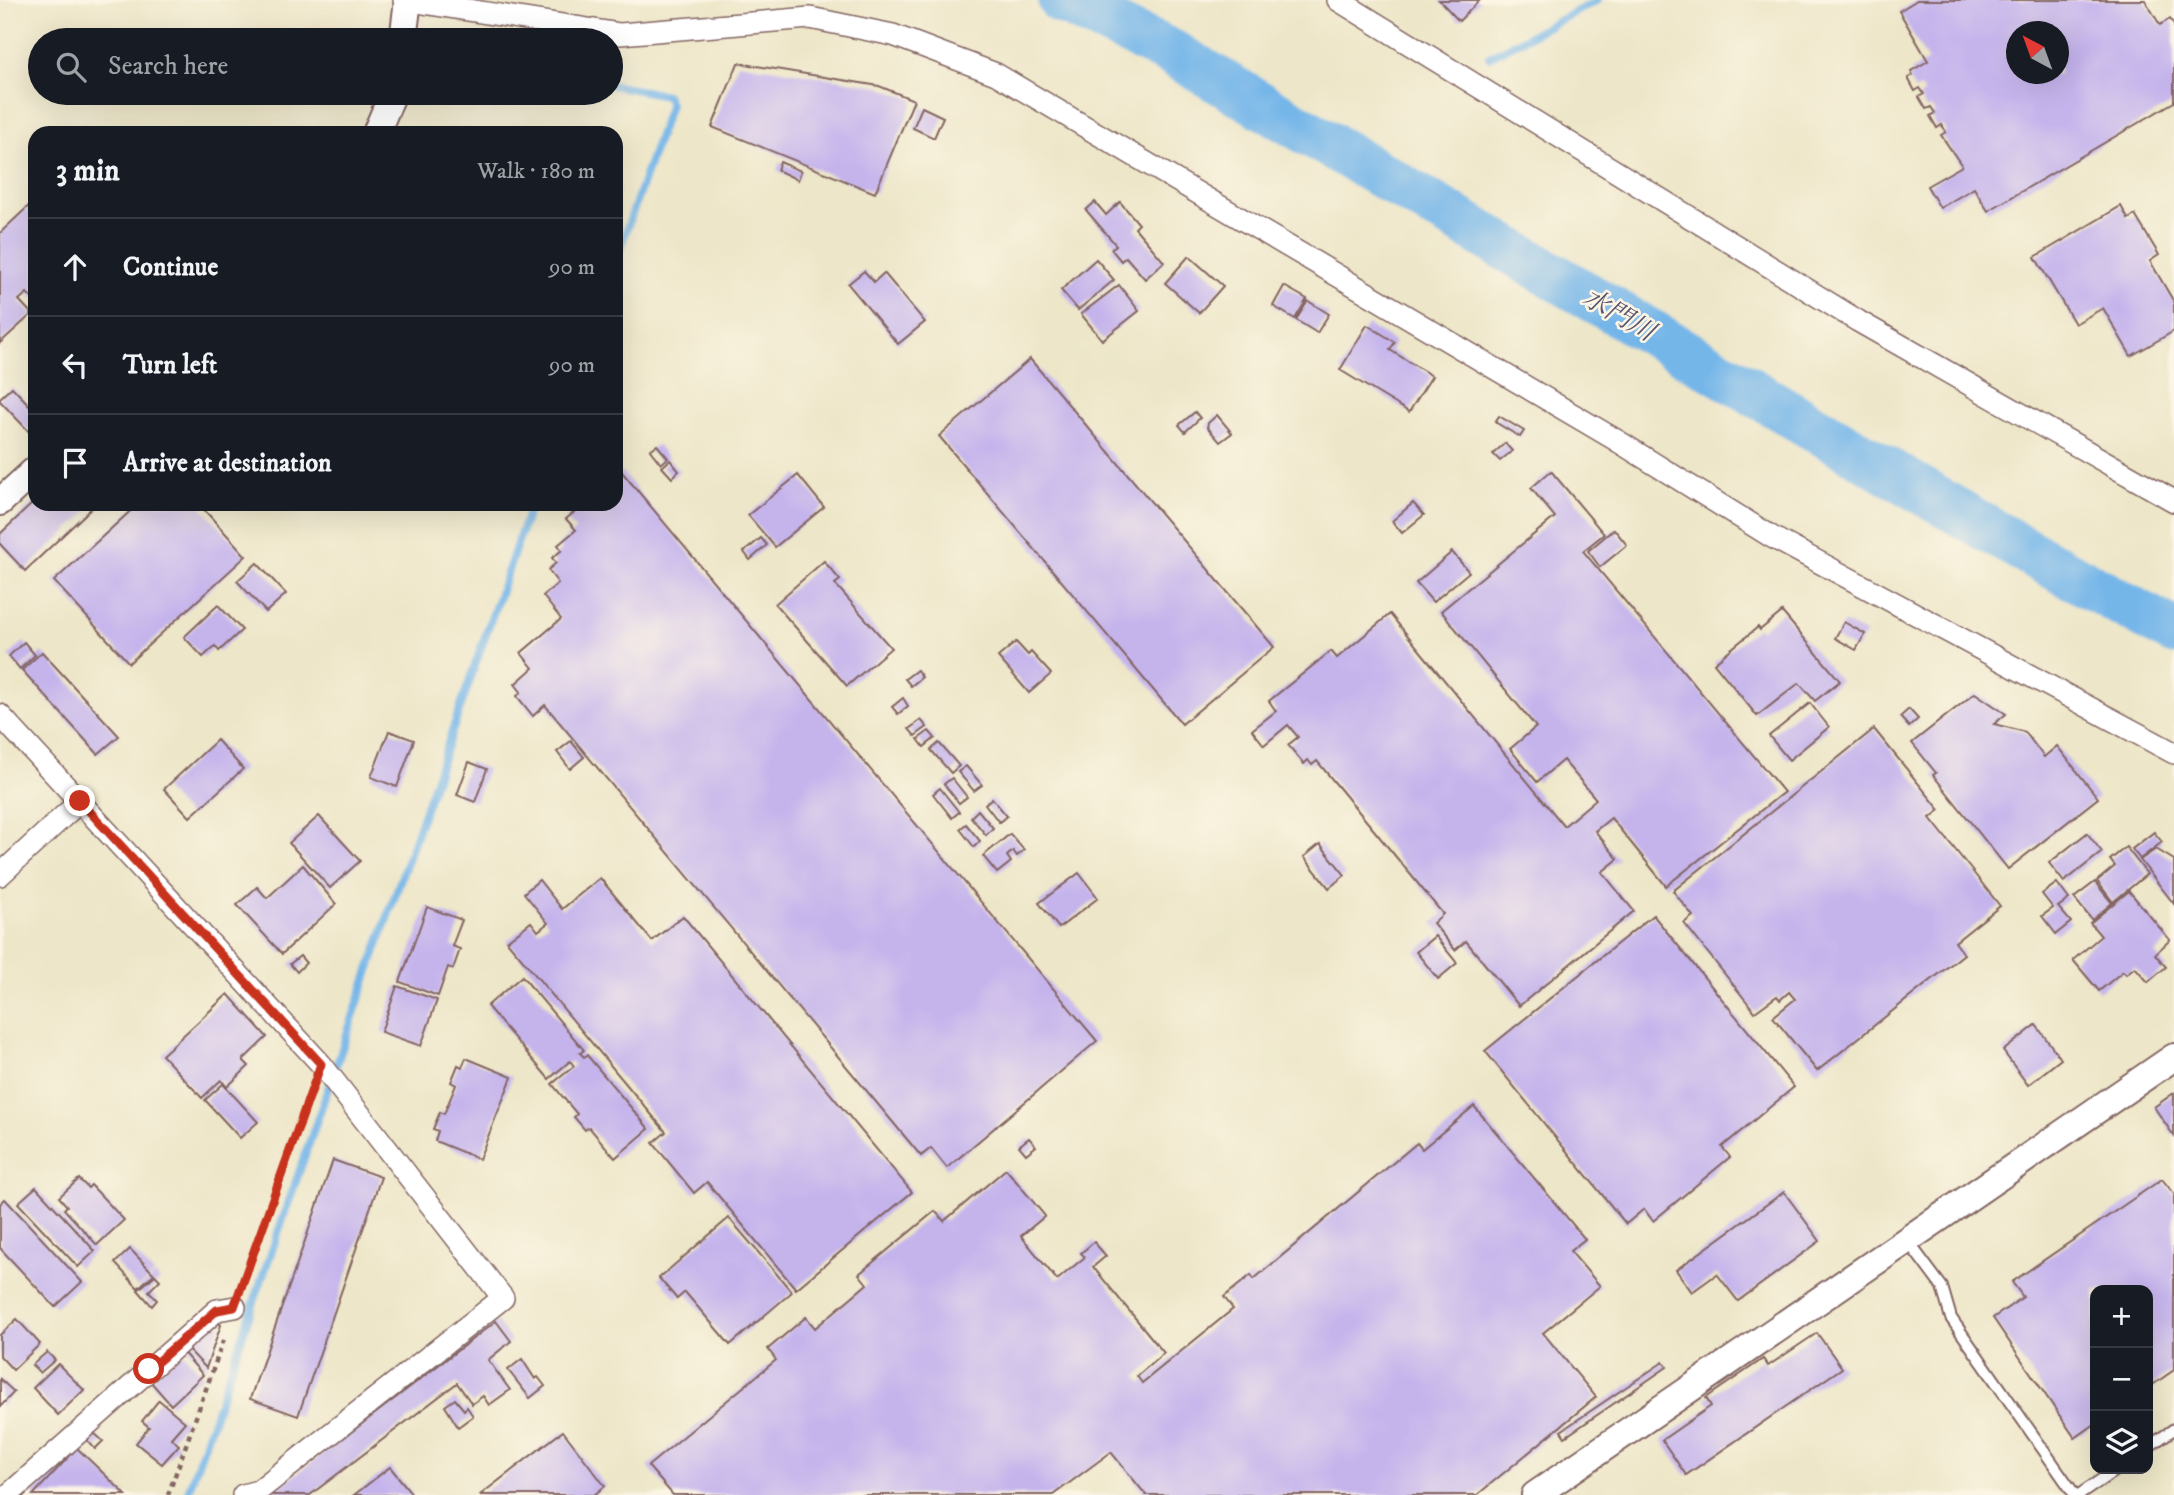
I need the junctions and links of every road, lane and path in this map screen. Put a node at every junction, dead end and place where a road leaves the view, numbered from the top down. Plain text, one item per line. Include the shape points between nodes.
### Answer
1 (407, 0) edge
2 (1338, 0) edge
3 (405, 28) edge
4 (582, 28) edge
5 (623, 34) edge
6 (388, 105) edge
7 (379, 126) edge
8 (28, 476) edge
9 (2174, 501) edge
10 (0, 502) edge
11 (0, 715) edge
12 (2174, 753) edge
13 (80, 801) junction
14 (0, 875) edge
15 (2174, 1057) edge
16 (321, 1064) junction
17 (1907, 1240) junction
18 (234, 1307) junction
19 (2174, 1429) edge
20 (2153, 1444) edge
21 (2109, 1474) edge
22 (8, 1495) edge
23 (168, 1495) edge
24 (243, 1495) edge
25 (1535, 1495) edge
26 (2077, 1495) edge

1 - 3 street
1 - 4 street
2 - 9 street via 1858,321
5 - 12 street via 810,18 893,35 996,74 1772,537
6 - 7 street
8 - 10 street
11 - 13 street
13 - 14 street
13 - 16 street
15 - 17 street
16 - 18 path
16 - 24 street via 503,1298 258,1490
17 - 25 street
17 - 26 lane via 1942,1287 1951,1318
18 - 22 street via 217,1310
18 - 23 path
19 - 20 lane
21 - 26 lane

